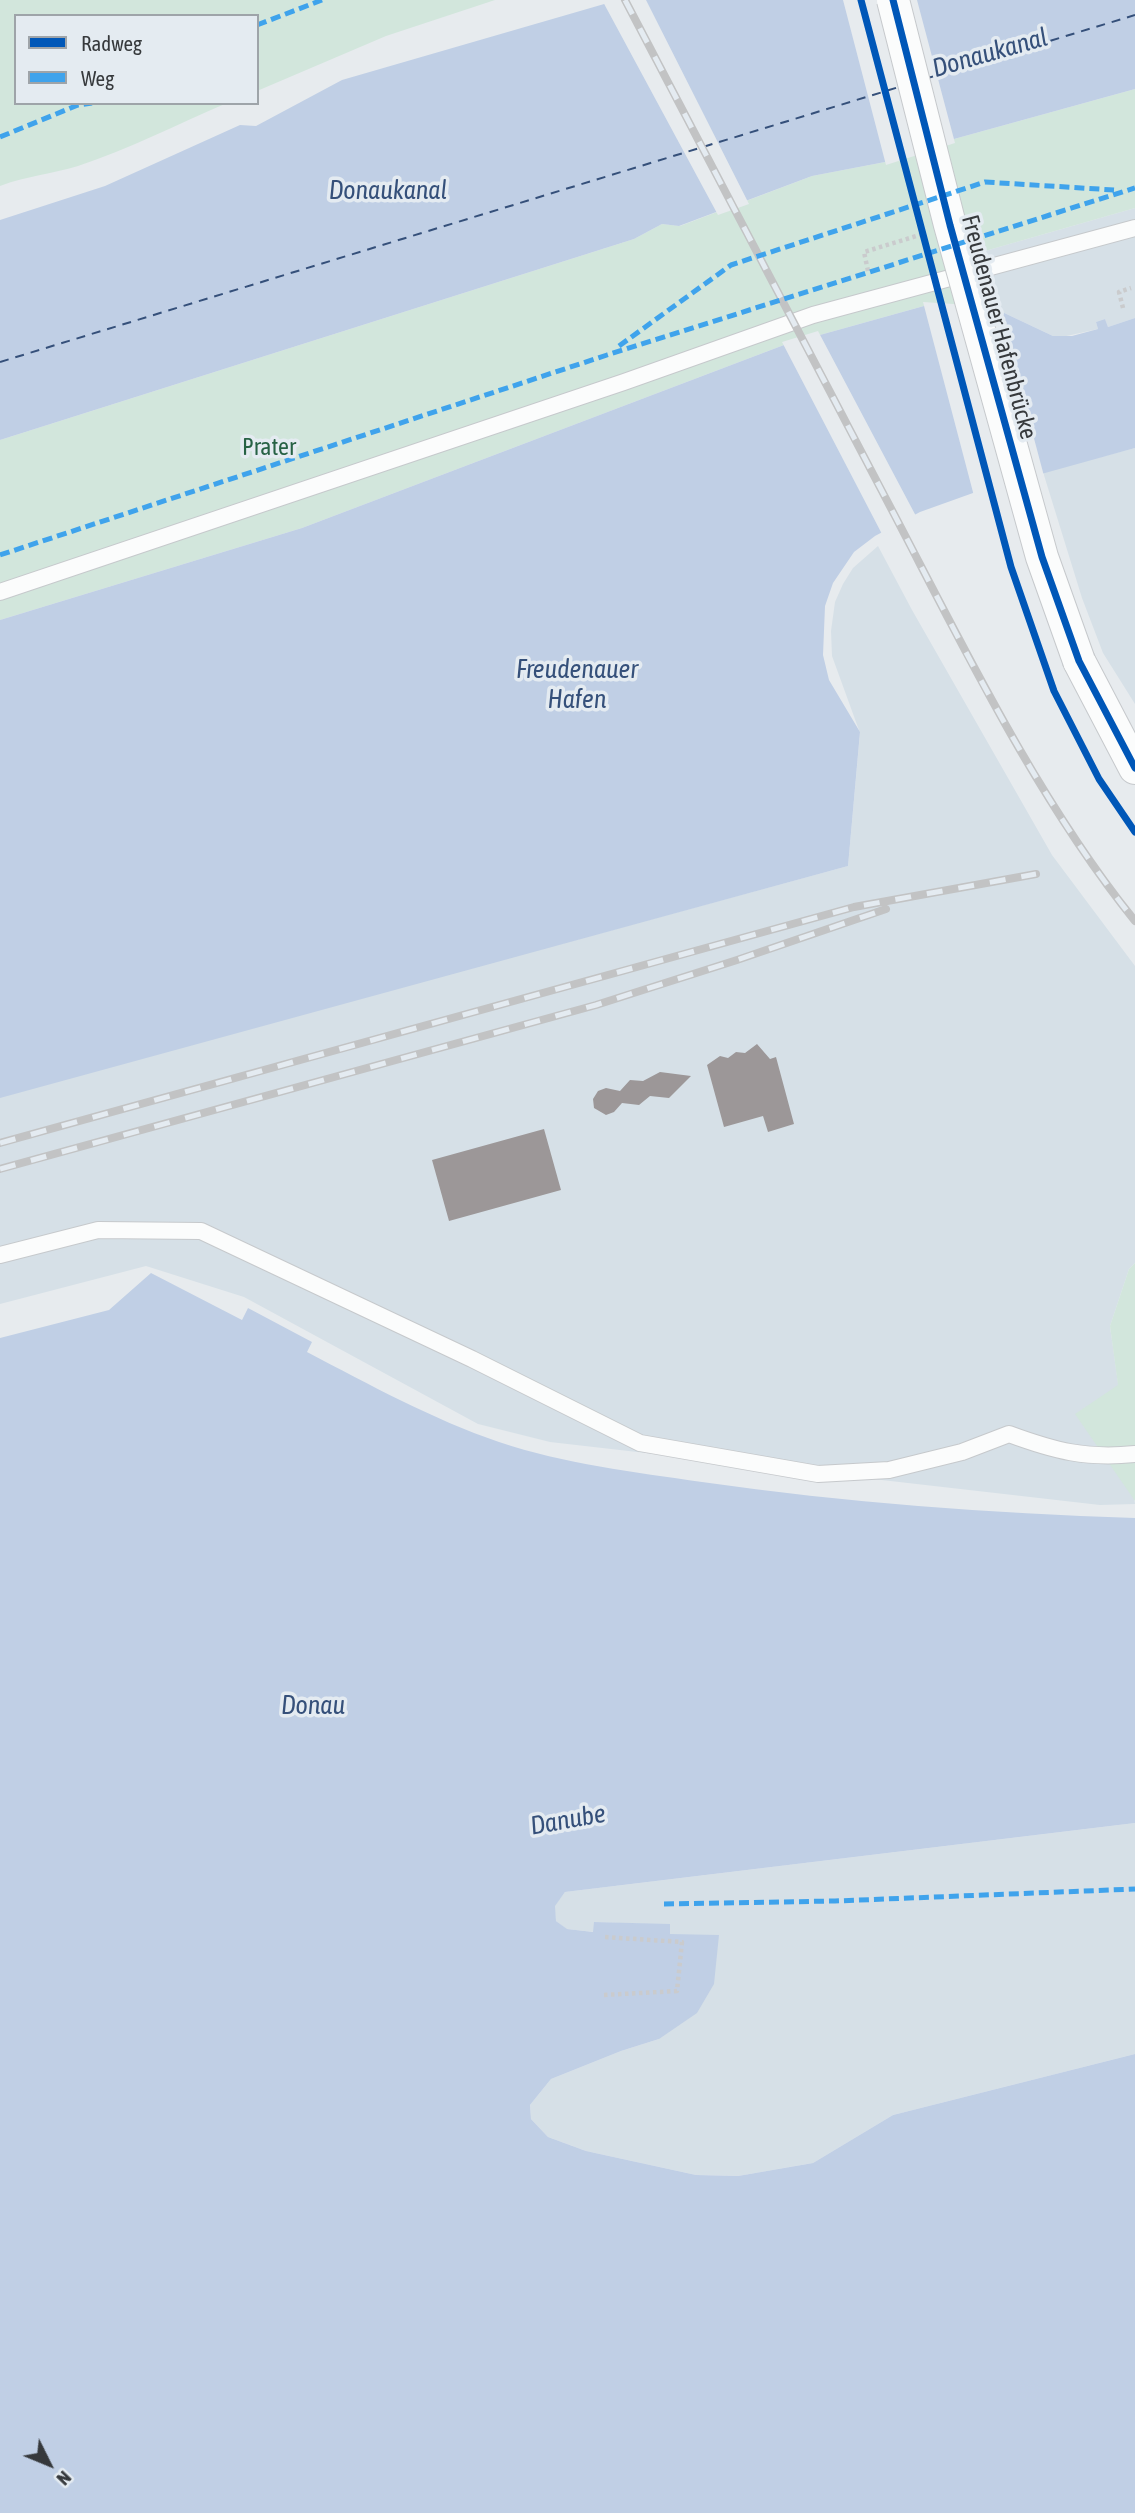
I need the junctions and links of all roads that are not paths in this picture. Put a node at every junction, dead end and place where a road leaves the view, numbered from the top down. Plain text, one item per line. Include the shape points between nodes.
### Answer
1 (892, 0) edge
2 (1135, 228) edge
3 (0, 592) edge
4 (1135, 768) edge
5 (0, 1255) edge
6 (1135, 1454) edge

1 - 4 street, Freudenauer Hafenbrücke, bridge via 1042,557 1079,661
2 - 3 lane via 813,315
5 - 6 lane via 98,1230 201,1231 640,1443 818,1474 889,1470 962,1452 1009,1434 1053,1450 1108,1457

